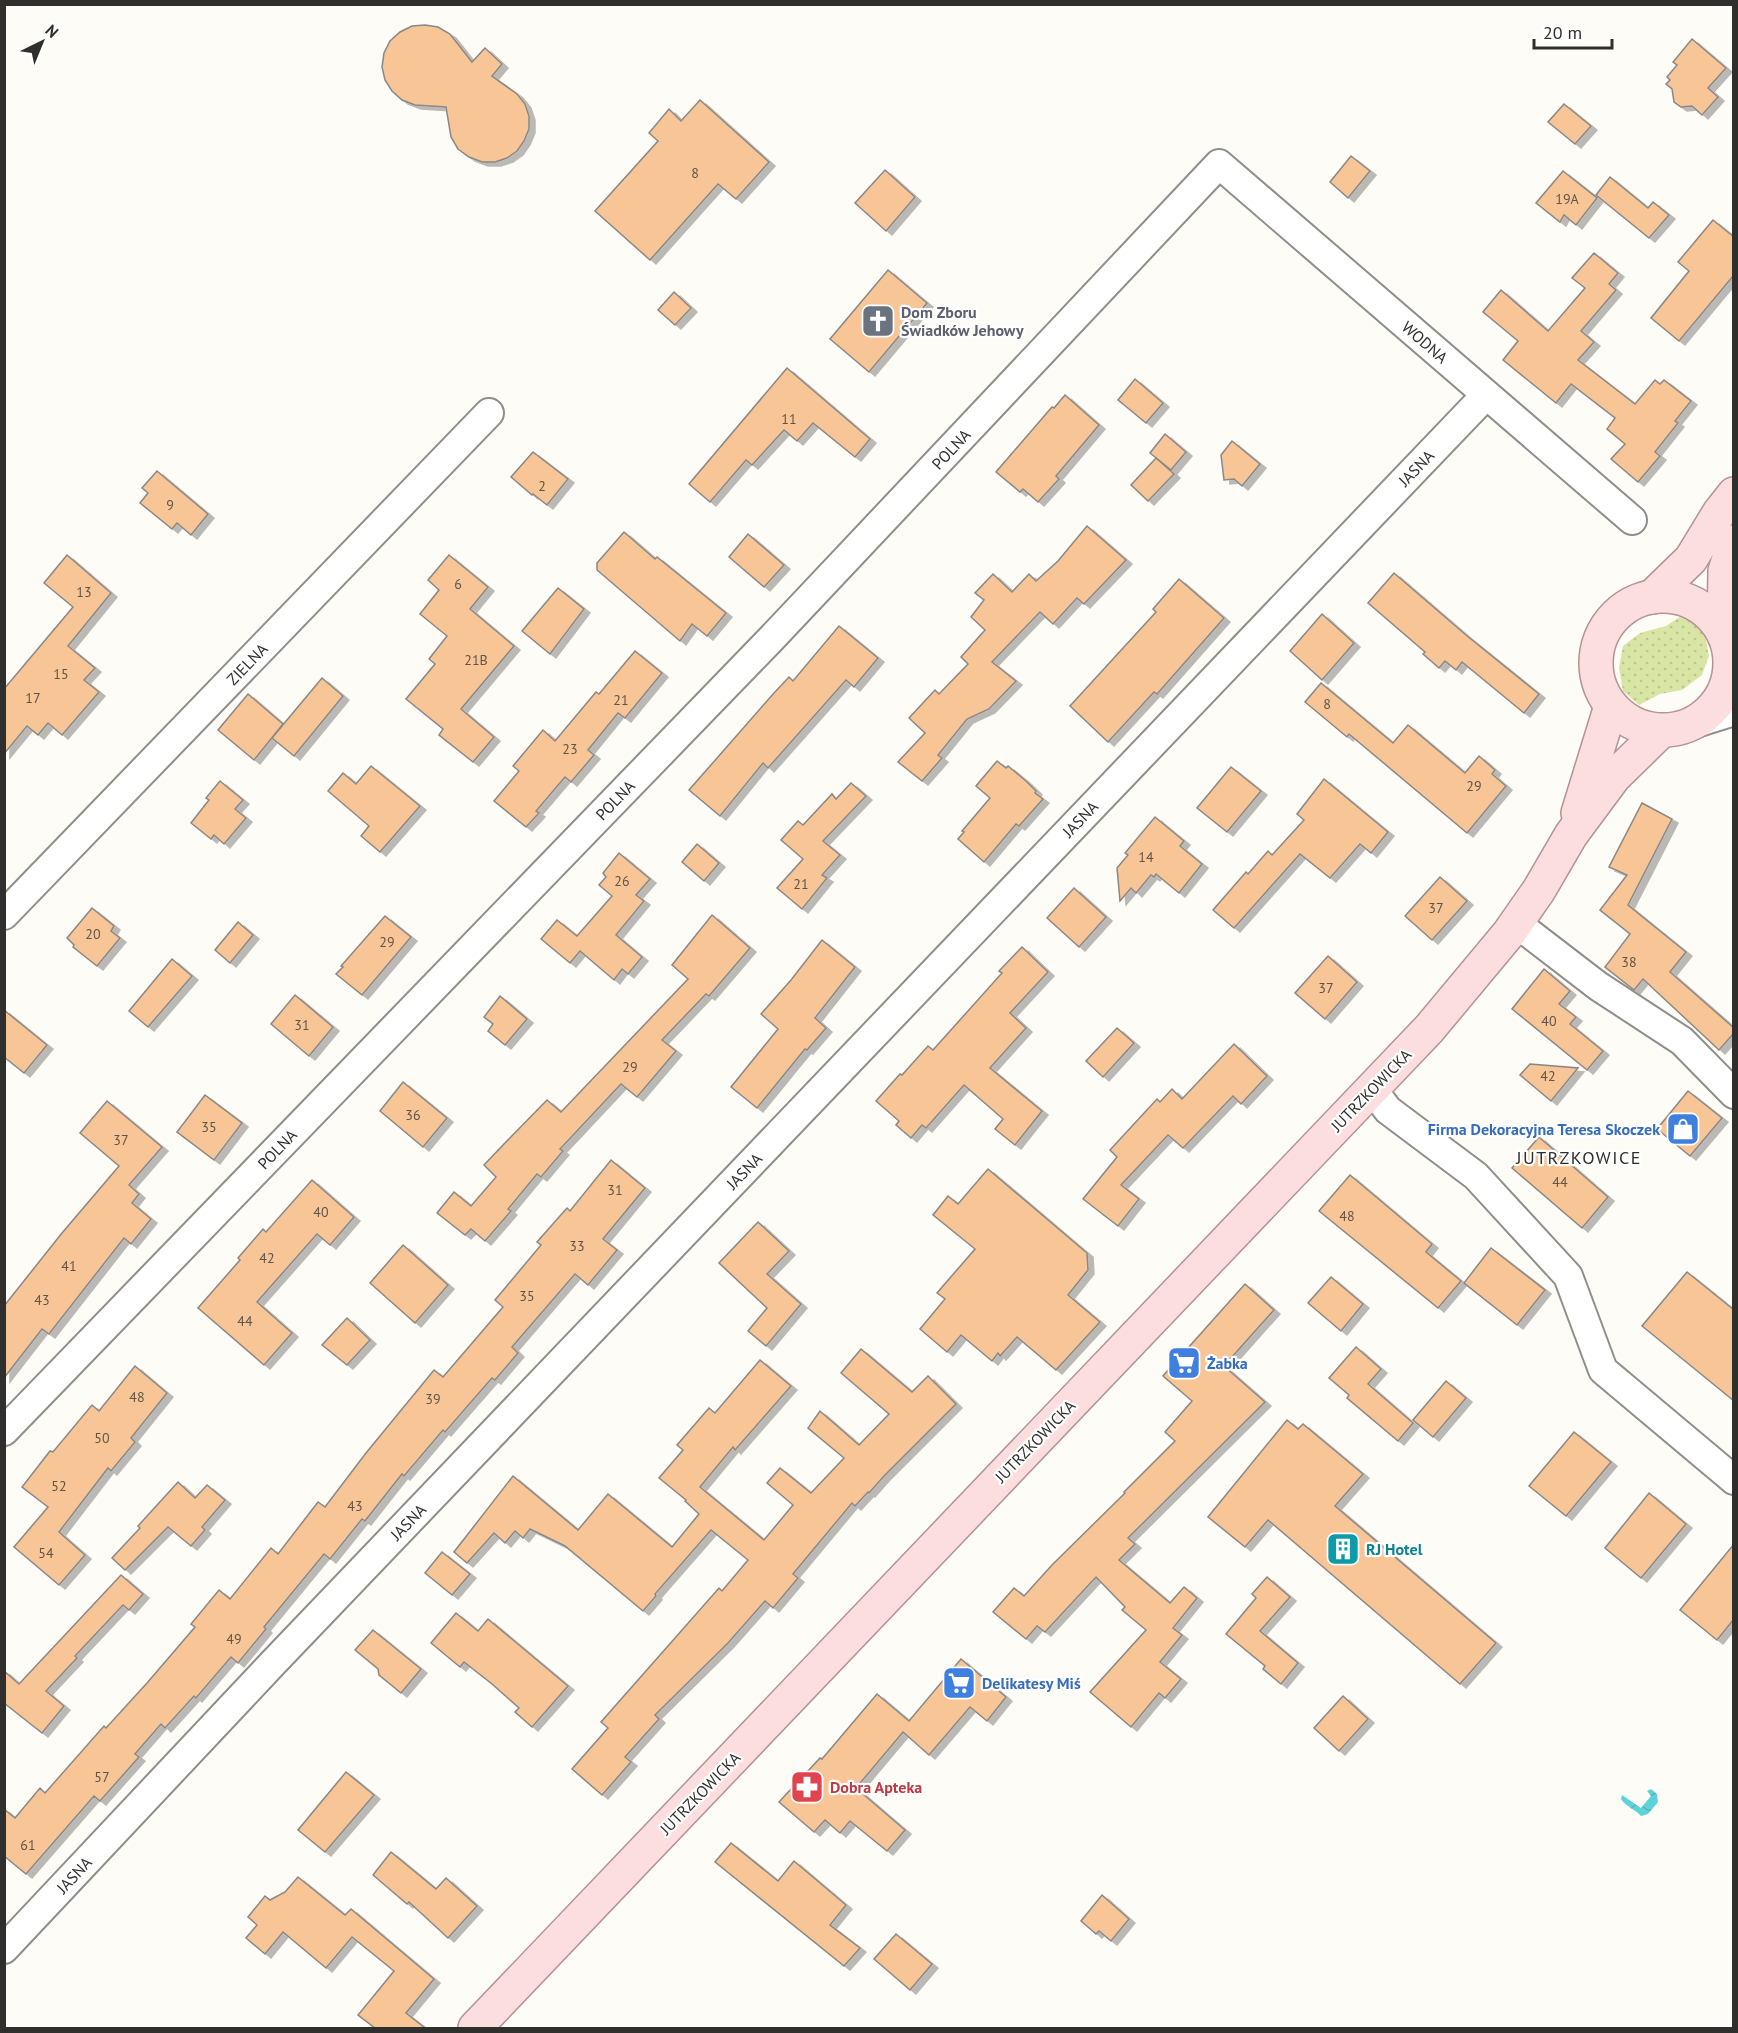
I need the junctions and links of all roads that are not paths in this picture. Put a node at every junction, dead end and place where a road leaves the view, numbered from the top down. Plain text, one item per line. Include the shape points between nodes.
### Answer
1 (1220, 164) joint
2 (1486, 395) junction
3 (489, 413) dead end
4 (1734, 494) edge
5 (1632, 520) dead end
6 (1734, 542) edge
7 (1652, 597) junction
8 (1729, 639) edge
9 (1611, 706) junction
10 (1734, 711) edge
11 (1696, 723) junction
12 (1661, 731) junction
13 (1572, 835) junction
14 (4, 915) edge
15 (1516, 923) junction
16 (1372, 1089) junction
17 (1734, 1094) edge
18 (4, 1431) edge
19 (1734, 1480) edge
20 (4, 1949) edge
21 (475, 2028) edge

1 - 2 street, WODNA
1 - 18 street, POLNA via 770,640
2 - 5 street, WODNA
2 - 20 street, JASNA
3 - 14 street, ZIELNA
4 - 7 main road via 1691,559
6 - 8 main road via 1725,571
7 - 8 main road via 1674,597 1695,604 1712,617
7 - 9 main road via 1624,608 1602,636 1597,672
8 - 11 main road via 1730,675 1724,694
9 - 12 main road via 1625,719
9 - 13 main road, JUTRZKOWICKA
10 - 11 street
11 - 12 main road
12 - 13 main road, JUTRZKOWICKA via 1625,765
13 - 15 main road, JUTRZKOWICKA
15 - 16 main road, JUTRZKOWICKA via 1429,1029
15 - 17 street via 1598,986 1682,1041
16 - 19 street via 1388,1110 1476,1176 1568,1276 1603,1370
16 - 21 main road, JUTRZKOWICKA

